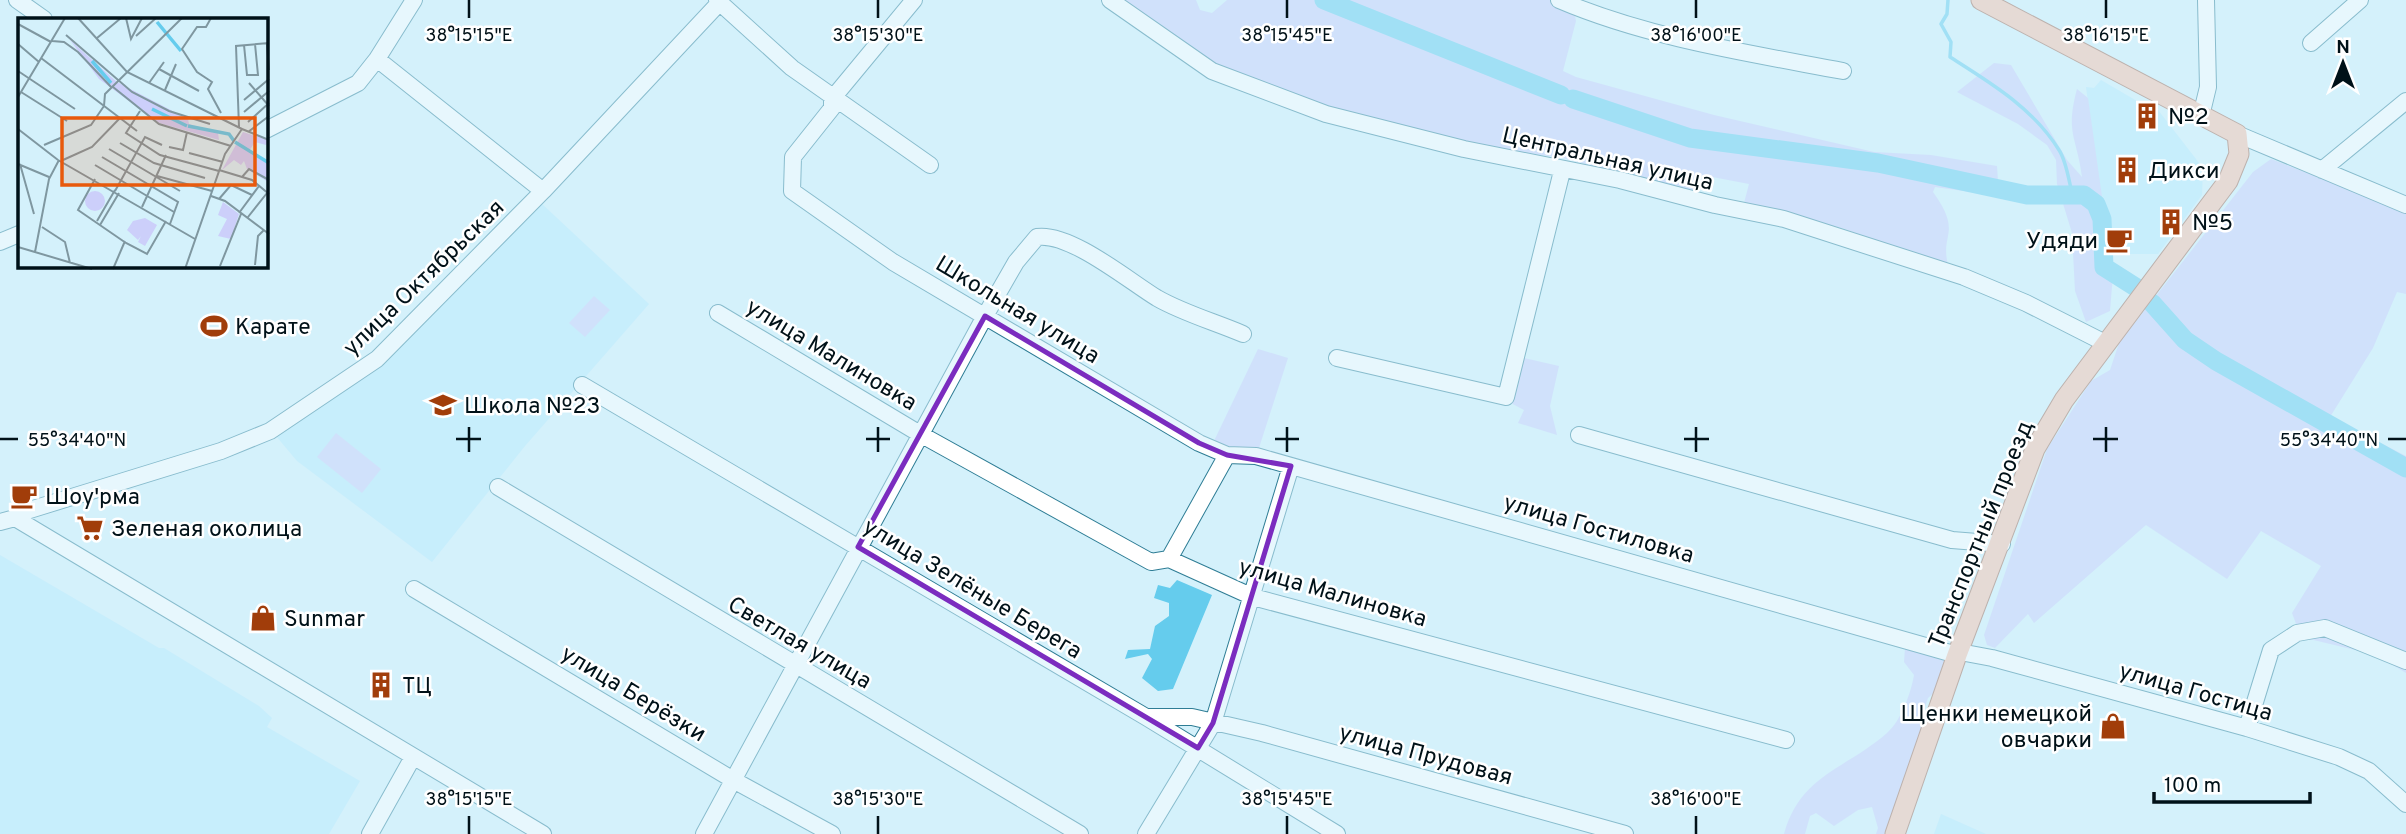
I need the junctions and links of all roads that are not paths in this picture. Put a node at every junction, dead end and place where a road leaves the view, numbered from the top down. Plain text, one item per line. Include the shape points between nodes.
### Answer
1 (17, 0) edge
2 (414, 0) edge
3 (914, 0) edge
4 (1110, 0) edge
5 (1559, 0) edge
6 (1981, 0) edge
7 (2206, 0) edge
8 (2361, 0) edge
9 (719, 1) edge
10 (43, 18) edge
11 (2311, 43) dead end
12 (377, 59) junction
13 (1843, 71) dead end
14 (832, 99) junction
15 (2406, 101) edge
16 (2201, 116) junction
17 (268, 129) edge
18 (2237, 134) junction
19 (930, 165) dead end
20 (2322, 170) junction
21 (1562, 171) junction
22 (543, 191) junction
23 (2406, 205) edge
24 (18, 234) edge
25 (0, 242) edge
26 (718, 313) dead end
27 (985, 316) junction
28 (1243, 334) dead end
29 (2107, 344) junction
30 (1338, 358) dead end
31 (582, 385) dead end
32 (920, 434) junction
33 (1580, 435) dead end
34 (1227, 455) junction
35 (1291, 466) junction
36 (498, 487) dead end
37 (8, 520) edge
38 (2002, 544) junction
39 (858, 547) junction
40 (1169, 559) junction
41 (414, 589) dead end
42 (1253, 597) junction
43 (1958, 654) junction
44 (2406, 660) edge
45 (794, 665) junction
46 (1146, 717) junction
47 (1213, 723) junction
48 (2246, 728) junction
49 (1786, 740) dead end
50 (1198, 748) junction
51 (413, 757) junction
52 (734, 781) junction
53 (2406, 804) edge
54 (370, 834) edge
55 (544, 834) edge
56 (704, 834) edge
57 (832, 834) edge
58 (1080, 834) edge
59 (1146, 834) edge
60 (1337, 834) edge
61 (1625, 834) edge
62 (1895, 834) edge

1 - 10 street
2 - 12 street
3 - 14 street
4 - 21 street, Центральная улица via 1225,76 1326,114
5 - 13 street via 1582,12 1717,47
6 - 16 main road
7 - 16 street via 2208,87
8 - 11 street
9 - 14 street
9 - 22 street, улица Октябрьская
12 - 17 street via 358,83
12 - 22 street
14 - 19 street
14 - 27 street, Школьная улица via 832,108 793,157 792,191 893,262
15 - 20 street
16 - 18 main road
18 - 20 street
18 - 29 main road, Транспортный проезд via 2239,154 2228,181
20 - 23 street
21 - 29 street, Центральная улица via 1620,180 1797,223 1964,277
21 - 30 street via 1506,397
22 - 37 street, улица Октябрьская via 377,359 270,431
24 - 25 street
26 - 32 street, улица Малиновка
27 - 28 street via 1030,244 1037,237 1048,236 1129,276 1157,298
27 - 32 street
27 - 34 street, Школьная улица via 1199,443
29 - 38 main road, Транспортный проезд via 2041,438
31 - 39 street, улица Зелёные Берега
32 - 39 street
32 - 40 street, улица Малиновка via 1151,562
33 - 38 street via 1952,540
34 - 35 street, улица Гостиловка via 1256,456
34 - 40 street
35 - 42 street
35 - 43 street, улица Гостиловка
36 - 45 street, Светлая улица
37 - 51 street
38 - 43 main road, Транспортный проезд
39 - 45 street
39 - 46 street, улица Зелёные Берега
40 - 42 street, улица Малиновка
41 - 52 street, улица Берёзки
42 - 47 street
42 - 49 street, улица Малиновка
43 - 48 street, улица Гостица via 1992,658
43 - 62 main road, Транспортный проезд
44 - 48 street via 2325,628 2297,633 2271,650
45 - 52 street
45 - 58 street, Светлая улица
46 - 47 street, улица Прудовая via 1192,717
46 - 50 street, улица Зелёные Берега
47 - 50 street
47 - 61 street, улица Прудовая
48 - 53 street, улица Гостица via 2369,771
50 - 59 street
50 - 60 street, улица Зелёные Берега
51 - 54 street
51 - 55 street
52 - 56 street
52 - 57 street, улица Берёзки

